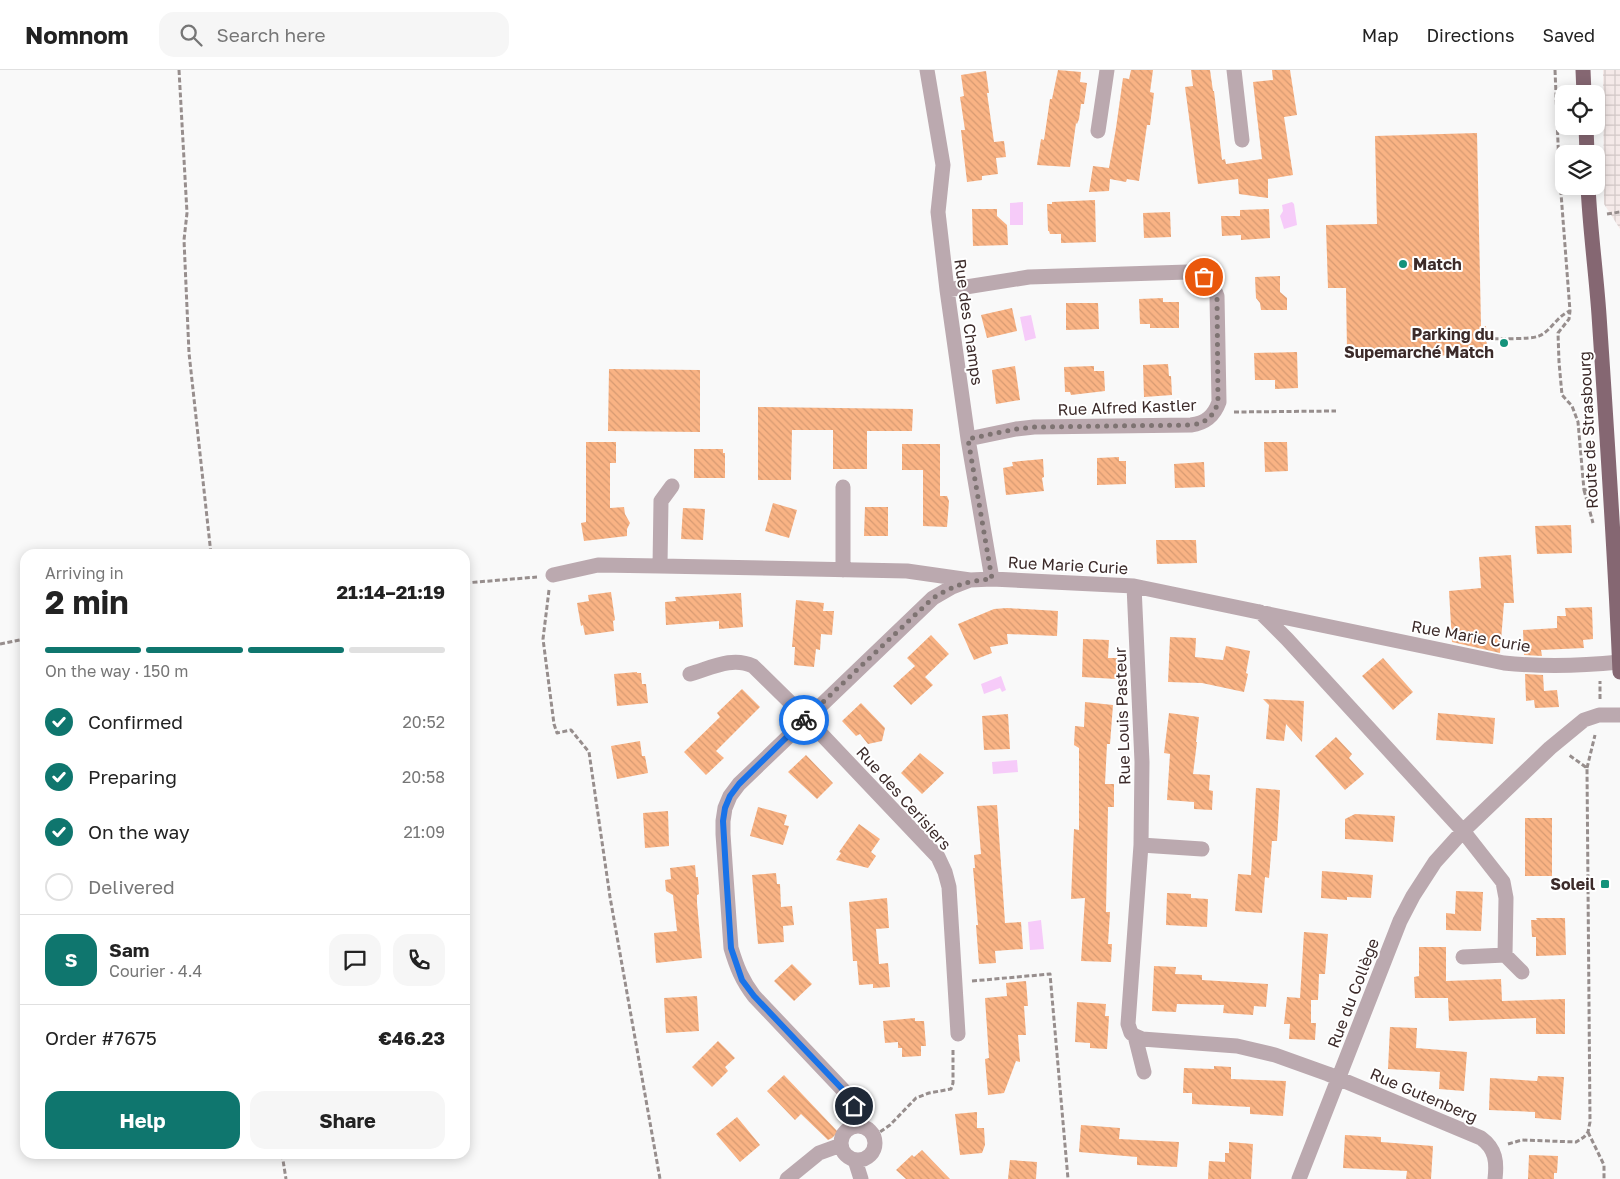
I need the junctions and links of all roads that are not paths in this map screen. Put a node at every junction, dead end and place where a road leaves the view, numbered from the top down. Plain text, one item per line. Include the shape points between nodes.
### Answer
1 (927, 70) edge
2 (1106, 70) edge
3 (1234, 70) edge
4 (1583, 70) edge
5 (1584, 85) edge
6 (1098, 131) dead end
7 (1242, 140) dead end
8 (1589, 195) edge
9 (947, 290) junction
10 (968, 439) junction
11 (672, 486) dead end
12 (843, 487) dead end
13 (660, 566) junction
14 (843, 570) junction
15 (553, 575) road end
16 (992, 579) junction
17 (970, 580) junction
18 (1134, 586) junction
19 (1260, 612) junction
20 (1620, 640) edge
21 (1620, 662) edge
22 (1620, 672) edge
23 (690, 674) dead end
24 (1620, 715) edge
25 (806, 718) junction
26 (1463, 831) junction
27 (1141, 845) junction
28 (1202, 850) dead end
29 (1504, 955) junction
30 (1463, 957) dead end
31 (1522, 972) dead end
32 (958, 1034) road end
33 (1135, 1036) junction
34 (1144, 1072) dead end
35 (1339, 1078) junction
36 (856, 1125) junction
37 (841, 1146) junction
38 (855, 1160) junction
39 (787, 1179) edge
40 (861, 1179) edge
41 (1299, 1179) edge
42 (1495, 1179) edge

1 - 9 street, Rue des Champs via 943,166 938,212
2 - 6 street
3 - 7 street
4 - 5 main road
8 - 20 main road, Route de Strasbourg
9 - 10 street, Rue des Champs
9 - 10 street, Rue Alfred Kastler via 1029,277 1188,272 1209,282 1217,296 1218,402 1215,411 1202,424 1034,427
10 - 16 street, Rue des Champs
11 - 13 street via 661,501
12 - 14 street
13 - 14 street, Rue Marie Curie
13 - 15 street, Rue Marie Curie via 598,566
14 - 17 street, Rue Marie Curie via 907,571
16 - 17 street, Rue Marie Curie
16 - 18 street, Rue Marie Curie
17 - 25 street via 933,598
18 - 19 street, Rue Marie Curie
18 - 27 street, Rue Louis Pasteur via 1142,762
19 - 21 street, Rue Marie Curie via 1504,663 1582,665
19 - 26 street
20 - 21 main road, Route de Strasbourg
21 - 22 main road, Route de Strasbourg
23 - 25 street, Rue des Cerisiers via 729,662 746,662
24 - 26 street, Rue du Collège via 1599,715 1584,720
25 - 32 street, Rue des Cerisiers via 938,857 949,887
25 - 36 street via 739,784 725,808 723,834 731,948 742,980 754,996 851,1100
26 - 29 street via 1503,882 1506,898
26 - 35 street, Rue du Collège via 1435,862 1400,921
27 - 28 street
27 - 33 street, Rue Louis Pasteur via 1128,1024
29 - 30 street
29 - 31 street
33 - 34 street, Rue Louis Pasteur
33 - 35 street via 1254,1049
35 - 41 street, Rue du Collège
35 - 42 street, Rue Gutenberg via 1488,1143 1495,1158
36 - 37 street via 846,1130
36 - 38 street via 868,1128 876,1144 870,1155
37 - 38 street via 846,1155
37 - 39 street via 818,1153
38 - 40 street

